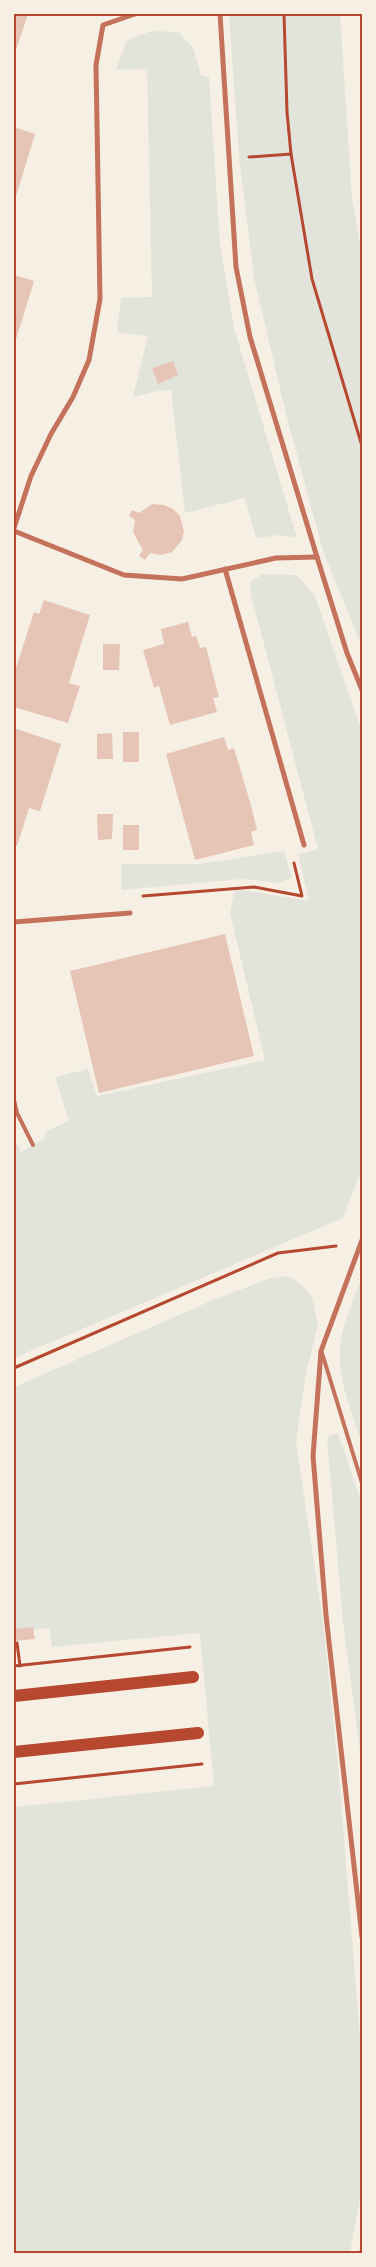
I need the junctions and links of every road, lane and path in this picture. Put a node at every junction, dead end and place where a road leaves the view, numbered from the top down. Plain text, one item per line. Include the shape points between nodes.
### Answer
1 (135, 14) edge
2 (220, 14) edge
3 (284, 14) edge
4 (291, 154) junction
5 (243, 157) dead end
6 (362, 446) edge
7 (14, 529) edge
8 (317, 557) junction
9 (225, 569) junction
10 (362, 690) edge
11 (304, 845) joint
12 (130, 913) joint
13 (14, 924) edge
14 (14, 1100) edge
15 (33, 1145) dead end
16 (362, 1242) edge
17 (321, 1351) junction
18 (14, 1368) edge
19 (362, 1483) edge
20 (17, 1643) dead end
21 (190, 1647) dead end
22 (14, 1666) edge
23 (20, 1666) junction
24 (193, 1678) dead end
25 (14, 1696) edge
26 (198, 1733) dead end
27 (14, 1752) edge
28 (202, 1764) dead end
29 (14, 1784) edge
30 (362, 1937) edge

1 - 7 street via 103,25 96,65 100,298 89,360 31,476
2 - 8 street via 236,267 250,337
3 - 4 path
4 - 5 path
4 - 6 path via 312,279
7 - 9 street via 124,575 182,579
8 - 9 street via 276,558
8 - 10 street
9 - 11 street
11 - 12 path via 290,851 302,896 254,887 130,897
12 - 13 street
14 - 15 lane
16 - 17 street
16 - 18 path via 278,1253
17 - 19 lane
17 - 30 street via 313,1456 318,1535
20 - 23 path
21 - 23 path
22 - 23 path
24 - 25 main road
26 - 27 main road
28 - 29 path

